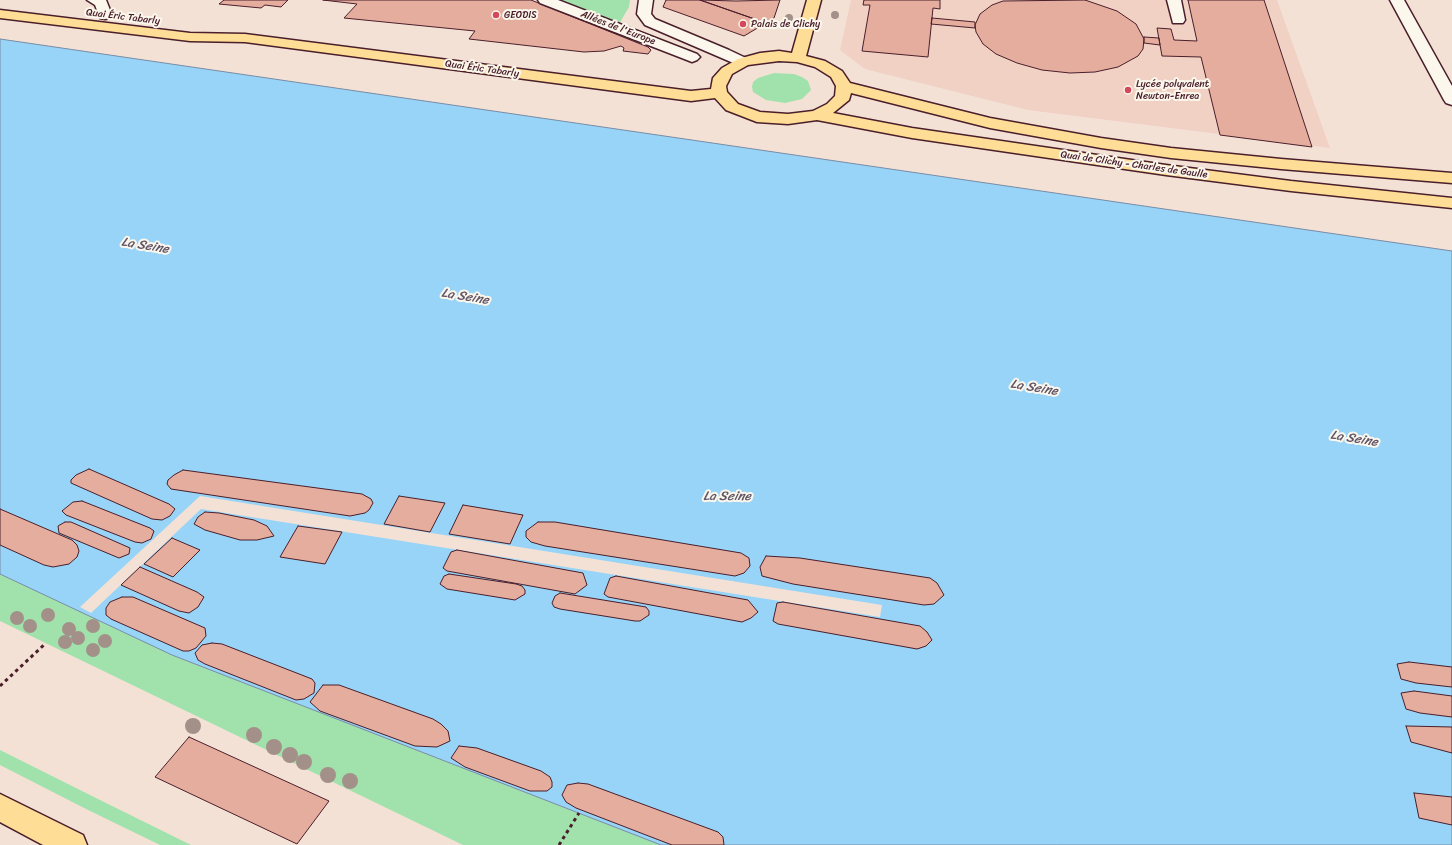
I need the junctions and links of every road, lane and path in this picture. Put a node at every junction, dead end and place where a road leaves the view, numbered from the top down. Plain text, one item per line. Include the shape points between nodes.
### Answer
1 (94, 0) edge
2 (545, 0) edge
3 (646, 0) edge
4 (814, 0) edge
5 (1174, 0) edge
6 (1397, 0) edge
7 (0, 2) edge
8 (0, 14) edge
9 (105, 15) junction
10 (1178, 20) dead end
11 (245, 38) junction
12 (692, 57) dead end
13 (798, 58) junction
14 (742, 62) junction
15 (844, 86) junction
16 (719, 93) junction
17 (1452, 100) edge
18 (817, 115) junction
19 (1452, 178) edge
20 (1452, 203) edge
21 (46, 643) dead end
22 (0, 686) edge
23 (0, 807) edge
24 (578, 813) dead end
25 (72, 845) edge
26 (559, 845) edge

1 - 9 street via 101,3
2 - 12 street, Allées de l'Europe
3 - 14 street, Allées de l'Europe via 644,14 650,22
4 - 13 main road
5 - 10 street
6 - 17 street
7 - 9 main road, Quai Éric Tabarly
8 - 11 main road, Quai Éric Tabarly via 190,37
9 - 11 main road, Quai Éric Tabarly via 202,26
11 - 16 main road, Quai Éric Tabarly via 691,96
13 - 14 main road via 779,56
13 - 15 main road via 820,64 837,74
14 - 16 main road via 720,78
15 - 18 main road via 843,97 833,107
15 - 19 main road, Quai de Clichy - Charles de Gaulle via 990,123 1109,144 1170,153
16 - 18 main road via 732,107 757,117 788,119
18 - 20 main road, Quai de Clichy - Charles de Gaulle via 912,133 1166,170
21 - 22 path
23 - 25 main road
24 - 26 path

